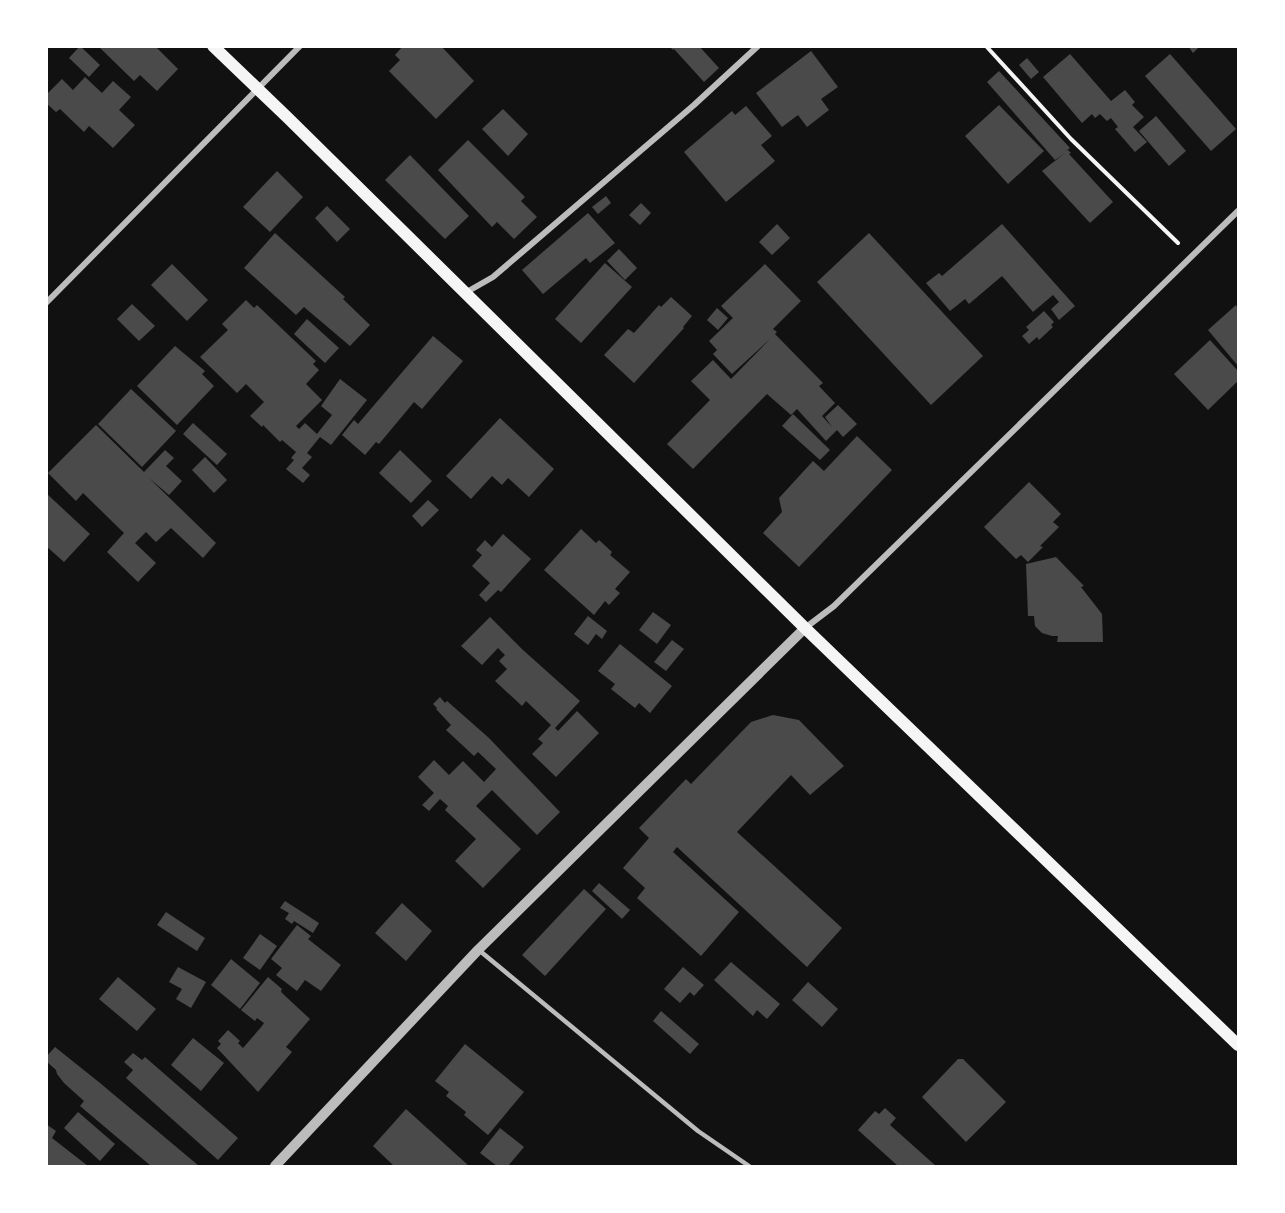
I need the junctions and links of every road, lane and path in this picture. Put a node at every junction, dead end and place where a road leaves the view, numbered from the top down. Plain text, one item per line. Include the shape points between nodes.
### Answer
1 (213, 46) edge
2 (300, 46) edge
3 (758, 46) edge
4 (986, 46) edge
5 (258, 89) junction
6 (1239, 211) edge
7 (1192, 257) junction
8 (464, 293) junction
9 (46, 303) edge
10 (805, 628) junction
11 (478, 950) junction
12 (1239, 1045) edge
13 (274, 1167) edge
14 (749, 1167) edge

1 - 5 main road
2 - 5 street
3 - 8 street via 493,277
4 - 7 path via 1071,139
5 - 8 main road
5 - 9 street
6 - 7 street
7 - 10 street via 834,606
8 - 10 main road
10 - 11 street
10 - 12 main road
11 - 13 street
11 - 14 lane via 698,1131

